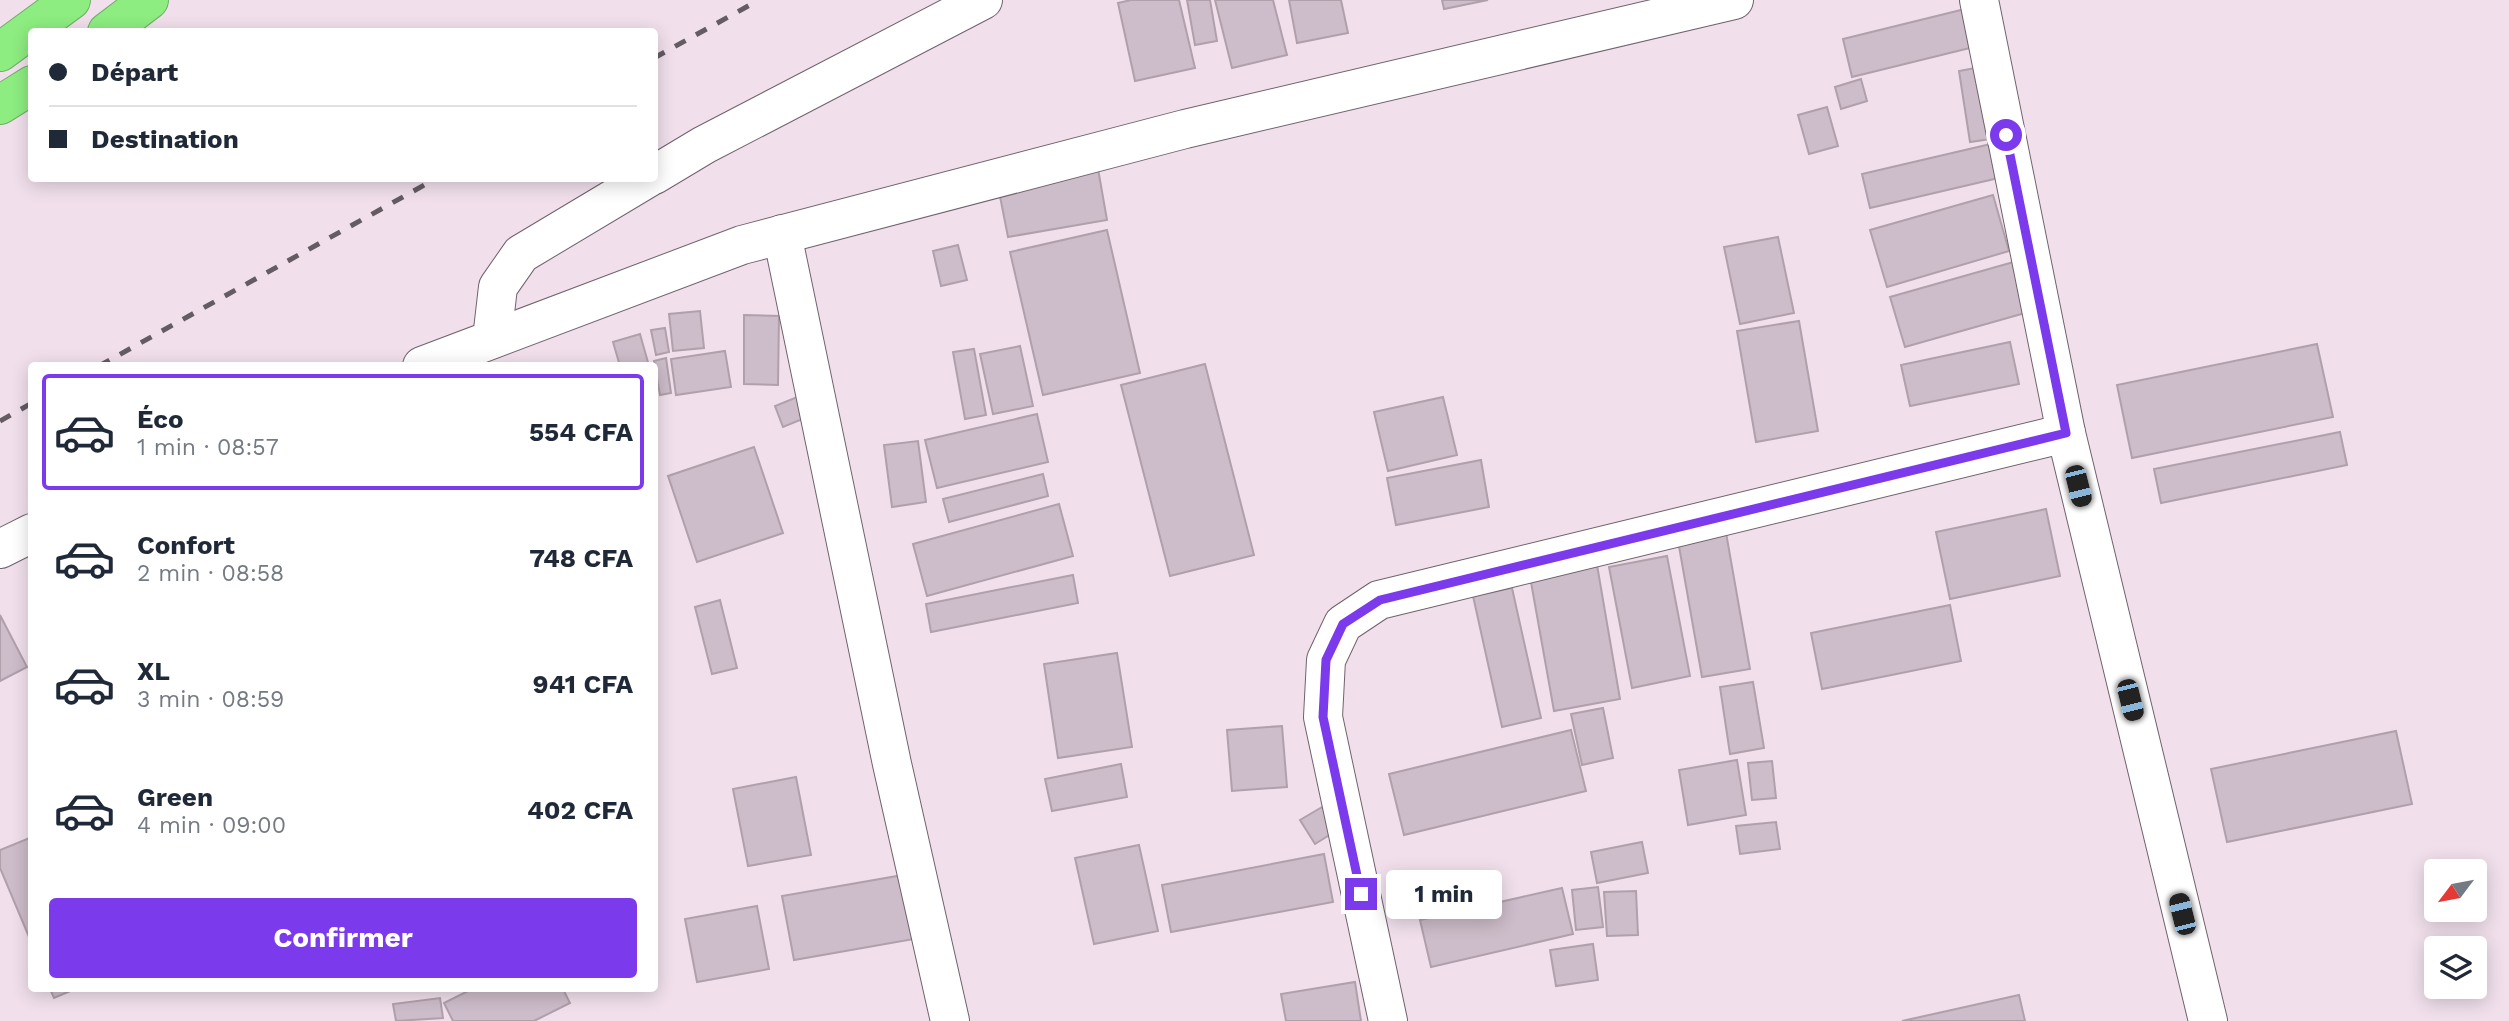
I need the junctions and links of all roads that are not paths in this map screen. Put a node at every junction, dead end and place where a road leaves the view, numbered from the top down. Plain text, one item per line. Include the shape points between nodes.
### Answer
1 (71, 0) edge
2 (149, 0) edge
3 (984, 0) edge
4 (1734, 0) edge
5 (1979, 0) edge
6 (33, 28) edge
7 (112, 28) edge
8 (28, 31) edge
9 (0, 52) edge
10 (28, 88) edge
11 (0, 105) edge
12 (658, 173) edge
13 (641, 182) edge
14 (782, 234) junction
15 (492, 339) junction
16 (432, 362) edge
17 (2066, 433) junction
18 (28, 535) edge
19 (0, 549) edge
20 (950, 1021) edge
21 (1388, 1021) edge
22 (2208, 1021) edge

1 - 6 highway
2 - 7 highway
3 - 12 street
4 - 14 street via 1185,129
5 - 17 street
8 - 9 highway
10 - 11 highway
13 - 15 street via 521,254 498,287
14 - 15 street
14 - 20 street
15 - 16 street
17 - 21 street via 1380,600 1343,624 1326,660 1323,717
17 - 22 street
18 - 19 street

